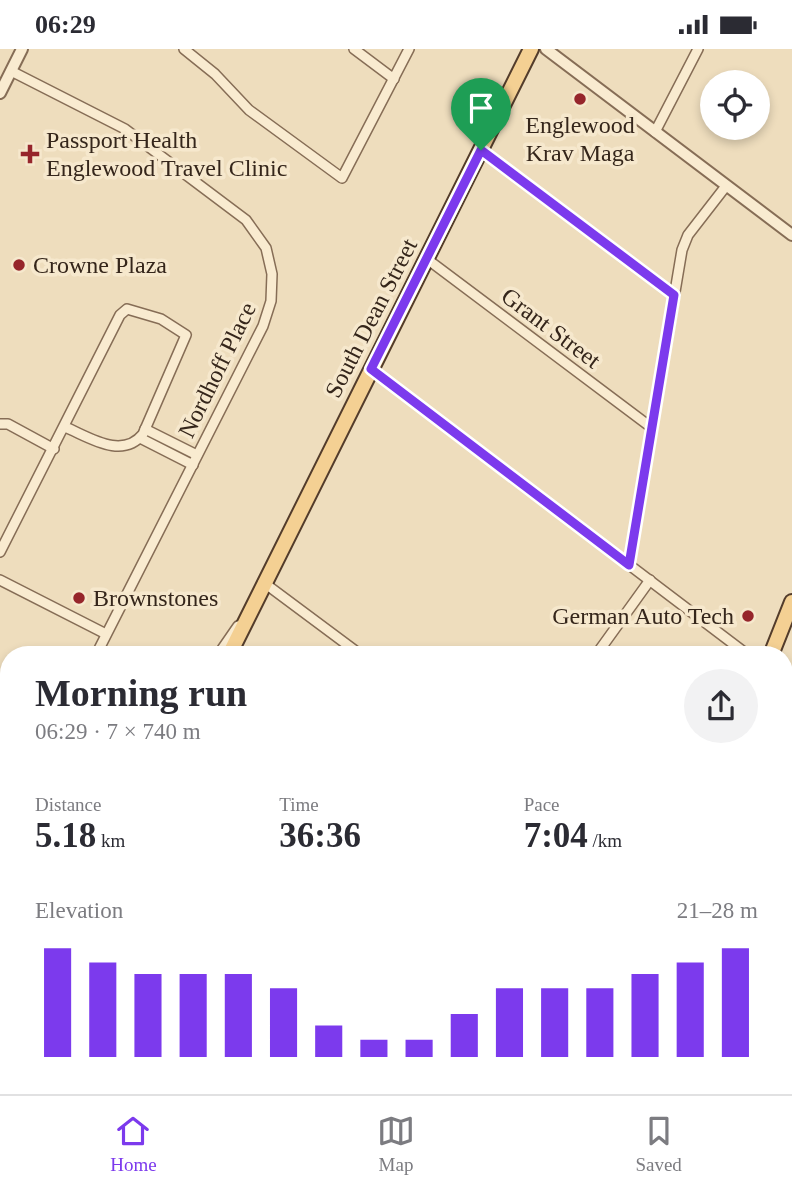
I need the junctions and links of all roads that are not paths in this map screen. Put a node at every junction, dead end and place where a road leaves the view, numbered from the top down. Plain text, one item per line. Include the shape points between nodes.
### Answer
1 (22, 49) edge
2 (184, 49) edge
3 (354, 49) edge
4 (409, 49) edge
5 (531, 49) edge
6 (546, 49) edge
7 (698, 49) edge
8 (11, 71) junction
9 (394, 79) junction
10 (0, 93) edge
11 (655, 132) junction
12 (481, 150) junction
13 (726, 186) junction
14 (792, 235) edge
15 (427, 258) junction
16 (674, 295) junction
17 (371, 369) junction
18 (0, 424) edge
19 (65, 426) junction
20 (652, 428) junction
21 (145, 429) junction
22 (140, 438) junction
23 (54, 449) junction
24 (197, 455) junction
25 (192, 465) junction
26 (0, 552) edge
27 (629, 565) junction
28 (0, 580) edge
29 (650, 580) junction
30 (263, 582) junction
31 (792, 602) edge
32 (251, 607) junction
33 (106, 634) junction
34 (100, 646) edge
35 (224, 646) edge
36 (233, 646) edge
37 (349, 646) edge
38 (602, 646) edge
39 (736, 646) edge
40 (775, 646) edge

1 - 8 street
2 - 9 street via 248,110 342,178
3 - 9 street
4 - 9 street
5 - 12 main road, South Dean Street
6 - 11 street
7 - 11 street
8 - 10 street
8 - 24 street, Nordhoff Place via 146,142 233,208 266,248 273,283 267,317
11 - 13 street
12 - 15 main road, South Dean Street
12 - 16 street
13 - 14 street
13 - 16 street via 685,240
15 - 17 main road, South Dean Street
15 - 20 street, Grant Street
16 - 20 street
17 - 27 street
17 - 30 main road, South Dean Street
18 - 23 street
19 - 21 street via 120,315 128,309 160,320 187,338
19 - 22 street via 117,448
19 - 23 street
20 - 27 street
21 - 22 street
21 - 24 street
22 - 25 street
23 - 26 street
24 - 25 street, Nordhoff Place
25 - 33 street, Nordhoff Place
27 - 29 street
28 - 33 street
29 - 38 street
29 - 39 street
30 - 32 main road, South Dean Street
30 - 37 street
31 - 40 main road
32 - 35 street, South Dean Street
32 - 36 main road, South Dean Street
33 - 34 street, Nordhoff Place

